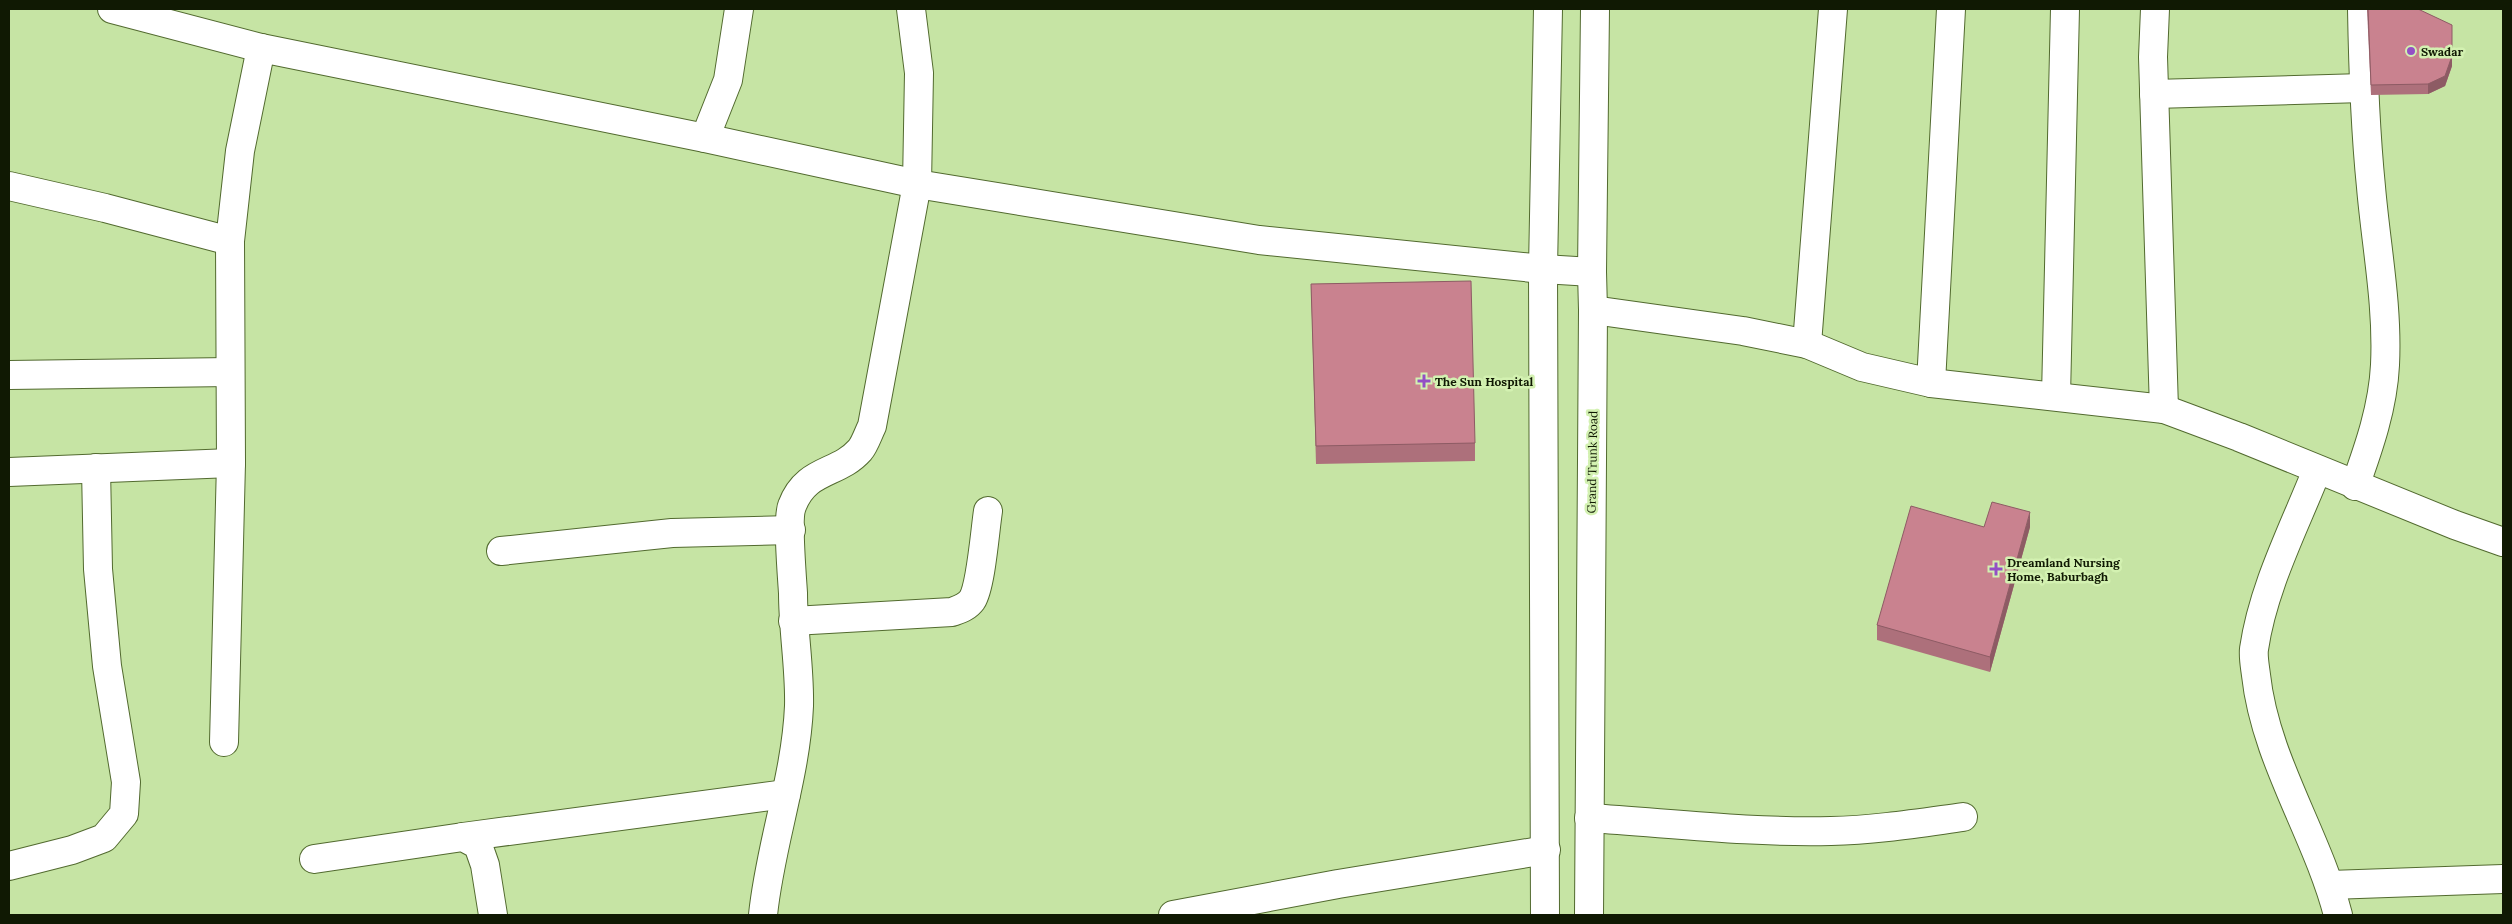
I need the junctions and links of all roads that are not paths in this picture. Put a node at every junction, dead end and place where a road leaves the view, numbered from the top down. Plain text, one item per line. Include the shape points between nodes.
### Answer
1 (112, 9) edge
2 (739, 9) edge
3 (911, 9) edge
4 (1548, 9) edge
5 (1595, 9) edge
6 (1833, 9) edge
7 (1951, 9) edge
8 (2065, 9) edge
9 (2155, 9) edge
10 (2362, 9) edge
11 (261, 48) junction
12 (2363, 88) junction
13 (2154, 94) junction
14 (705, 138) junction
15 (917, 184) junction
16 (9, 186) edge
17 (230, 241) junction
18 (1544, 270) junction
19 (1592, 272) junction
20 (1593, 310) junction
21 (1807, 344) junction
22 (230, 372) junction
23 (9, 375) edge
24 (1931, 383) junction
25 (2056, 396) junction
26 (2164, 409) junction
27 (230, 463) junction
28 (96, 468) junction
29 (2317, 470) junction
30 (9, 472) edge
31 (2355, 486) junction
32 (988, 511) dead end
33 (791, 530) junction
34 (2503, 542) edge
35 (501, 551) dead end
36 (793, 621) junction
37 (224, 742) dead end
38 (786, 794) junction
39 (1963, 817) dead end
40 (1589, 818) junction
41 (463, 837) junction
42 (1546, 850) junction
43 (314, 859) dead end
44 (9, 866) edge
45 (2503, 878) edge
46 (2330, 885) junction
47 (493, 915) edge
48 (763, 915) edge
49 (1173, 915) edge
50 (1545, 915) edge
51 (1589, 915) edge
52 (2338, 915) edge

1 - 11 street
2 - 14 street via 728,80
3 - 15 street via 919,73
4 - 18 street
5 - 19 street, Grand Trunk Road
6 - 21 street
7 - 24 street
8 - 25 street
9 - 13 street
10 - 12 street
11 - 14 street
11 - 17 street via 240,151
12 - 13 street
12 - 31 street via 2384,298 2385,365 2374,435
13 - 26 street
14 - 15 street
15 - 18 street via 1259,240
15 - 33 street via 872,426 860,450 842,464 815,475 800,490 791,508
16 - 17 street
17 - 22 street
18 - 19 street
18 - 42 street
19 - 20 street, Grand Trunk Road
20 - 21 street via 1743,331
20 - 40 street, Grand Trunk Road
21 - 24 street via 1862,367
22 - 23 street
22 - 27 street
24 - 25 street
25 - 26 street
26 - 29 street
27 - 28 street
27 - 37 street
28 - 30 street
28 - 44 street via 98,569 107,666 126,782 124,814 104,838
29 - 31 street
29 - 46 street via 2263,605 2254,651 2262,708
31 - 34 street
32 - 36 street via 977,586 973,600 964,608 952,612
33 - 35 street via 672,534
33 - 36 street
36 - 38 street via 799,706
38 - 41 street
38 - 48 street via 774,841
39 - 40 street via 1832,831
40 - 51 street, Grand Trunk Road
41 - 43 street
41 - 47 street via 478,845 485,865
42 - 49 street
42 - 50 street
45 - 46 street
46 - 52 street

